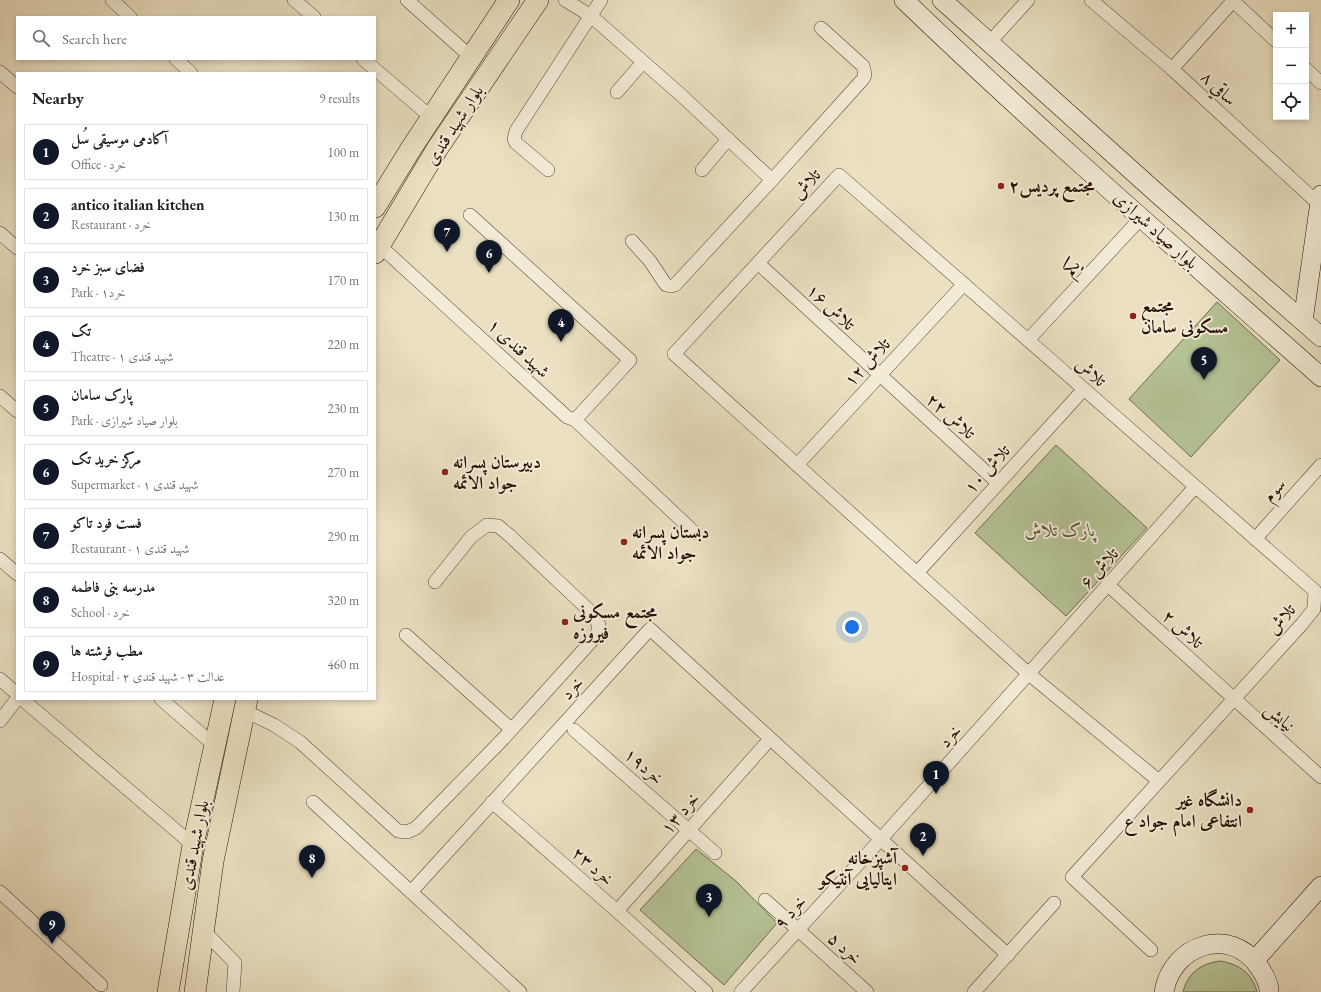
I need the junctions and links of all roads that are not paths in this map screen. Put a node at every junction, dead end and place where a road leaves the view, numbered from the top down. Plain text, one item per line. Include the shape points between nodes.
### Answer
1 (112, 0) edge
2 (294, 0) edge
3 (407, 0) edge
4 (509, 0) edge
5 (538, 0) edge
6 (565, 0) edge
7 (601, 0) edge
8 (904, 0) edge
9 (942, 0) edge
10 (1028, 0) edge
11 (1091, 0) edge
12 (1233, 0) edge
13 (129, 16) edge
14 (313, 16) edge
15 (591, 16) junction
16 (820, 28) dead end
17 (1273, 38) edge
18 (989, 43) junction
19 (471, 57) junction
20 (177, 60) edge
21 (364, 60) edge
22 (643, 62) junction
23 (1172, 69) junction
24 (0, 72) edge
25 (190, 72) edge
26 (1309, 72) edge
27 (1321, 83) edge
28 (16, 86) edge
29 (617, 92) dead end
30 (431, 117) junction
31 (728, 139) junction
32 (548, 170) dead end
33 (702, 170) dead end
34 (772, 180) junction
35 (1320, 200) edge
36 (376, 205) edge
37 (470, 215) dead end
38 (1141, 218) junction
39 (0, 233) edge
40 (632, 241) dead end
41 (16, 247) edge
42 (377, 249) edge
43 (759, 264) junction
44 (964, 284) junction
45 (1303, 321) junction
46 (1321, 337) edge
47 (1028, 340) junction
48 (879, 376) junction
49 (1321, 377) edge
50 (1084, 389) junction
51 (0, 396) edge
52 (16, 411) edge
53 (575, 420) junction
54 (798, 465) junction
55 (1321, 465) edge
56 (998, 482) junction
57 (1196, 487) junction
58 (695, 533) dead end
59 (1254, 538) junction
60 (0, 559) edge
61 (16, 573) edge
62 (917, 573) junction
63 (435, 582) dead end
64 (1108, 585) junction
65 (1318, 594) edge
66 (406, 635) dead end
67 (1029, 674) junction
68 (0, 679) edge
69 (16, 693) edge
70 (1234, 699) junction
71 (16, 700) edge
72 (23, 700) edge
73 (162, 700) edge
74 (225, 700) edge
75 (246, 705) edge
76 (0, 721) edge
77 (511, 729) junction
78 (574, 730) dead end
79 (770, 739) junction
80 (214, 745) junction
81 (1321, 777) edge
82 (1159, 781) junction
83 (313, 802) dead end
84 (492, 802) junction
85 (690, 830) junction
86 (881, 839) junction
87 (193, 845) junction
88 (715, 854) dead end
89 (1321, 886) edge
90 (0, 892) edge
91 (411, 892) junction
92 (765, 900) dead end
93 (1054, 903) dead end
94 (617, 911) junction
95 (203, 930) junction
96 (798, 930) junction
97 (1151, 950) dead end
98 (1008, 955) junction
99 (1255, 960) junction
100 (101, 985) dead end
101 (168, 992) edge
102 (195, 992) edge
103 (233, 992) edge
104 (520, 992) edge
105 (706, 992) edge
106 (741, 992) edge
107 (867, 992) edge
108 (974, 992) edge
109 (1164, 992) edge
110 (1269, 992) edge

1 - 13 street
2 - 14 street
3 - 19 street
4 - 19 main road, بلوار شهید قندی
5 - 42 main road, بلوار شهید قندی via 437,149
6 - 15 street
7 - 15 street
8 - 38 main road, بلوار صیاد شیرازی via 966,60
9 - 18 main road, بلوار صیاد شیرازی
10 - 18 street
11 - 23 street, ساقي ۸
12 - 17 street
12 - 23 street
15 - 22 street
15 - 32 street via 516,131 516,143
16 - 34 street via 863,66 865,75
18 - 45 main road, بلوار صیاد شیرازی
19 - 30 main road, بلوار شهید قندی
20 - 25 street
21 - 30 street
22 - 29 street
22 - 31 street
23 - 35 street, ساقي ۸
24 - 28 street
26 - 27 street
30 - 36 main road, بلوار شهید قندی
31 - 33 street
31 - 34 street
34 - 40 street via 680,281 671,286 664,283 650,261
35 - 45 main road
37 - 53 street via 630,360
38 - 47 street, یکم
38 - 49 main road, بلوار صیاد شیرازی
39 - 41 street
42 - 53 street, شهيد قندی ۱ via 567,417
43 - 44 street, تلاش via 839,175
43 - 48 street, تلاش ۱۶
43 - 54 street, تلاش via 674,354
44 - 47 street, تلاش
44 - 48 street, تلاش ۱۲
45 - 46 main road, بلوار صیاد شیرازی
47 - 50 street, تلاش
48 - 54 street, تلاش ۱۲
48 - 56 street, تلاش ۲۲
50 - 56 street, تلاش ۱۰
50 - 57 street, تلاش
51 - 52 street
53 - 58 street, شهيد قندی ۱
54 - 62 street, تلاش
55 - 59 street, سوم
56 - 62 street, تلاش ۱۰
57 - 59 street, تلاش
57 - 64 street, تلاش ۶
59 - 65 street, تلاش
60 - 61 street
62 - 67 street, تلاش
63 - 77 street via 471,537 479,530 492,525 498,526 575,595 599,625 597,635
64 - 67 street, تلاش ۶
64 - 70 street, تلاش ۲
65 - 70 street, تلاش via 1314,609
66 - 77 street
67 - 82 street, تلاش
67 - 86 street, خرد
68 - 69 street
70 - 81 street, نیایش
70 - 82 street, تلاش
71 - 76 street
72 - 87 street
73 - 80 street
74 - 80 main road, بلوار شهید قندی
75 - 77 street via 300,742 398,832 416,828
75 - 95 main road, بلوار شهید قندی via 213,861
78 - 85 street, خرد۱۹
79 - 84 street, خرد via 650,629
79 - 85 street, خرد ۱۳
79 - 86 street, خرد
80 - 87 main road, بلوار شهید قندی
82 - 97 street, تلاش via 1072,878
83 - 91 street
84 - 91 street, خرد
84 - 94 street, خرد ۲۳
85 - 88 street, خرد۱۹
85 - 94 street, خرد ۱۳
86 - 96 street, خرد ۹
86 - 98 street, خرد
87 - 101 main road, بلوار شهید قندی
89 - 99 main road
90 - 100 street
91 - 104 street
92 - 96 street, خرد ۵
93 - 98 street
94 - 105 street, خرد ۲۳
95 - 102 main road, بلوار شهید قندی
95 - 103 street via 235,963
96 - 106 street, خرد ۹
96 - 107 street, خرد ۵
98 - 108 street
99 - 109 main road via 1243,951 1228,945 1212,944 1197,947 1173,966
99 - 110 main road via 1264,974

